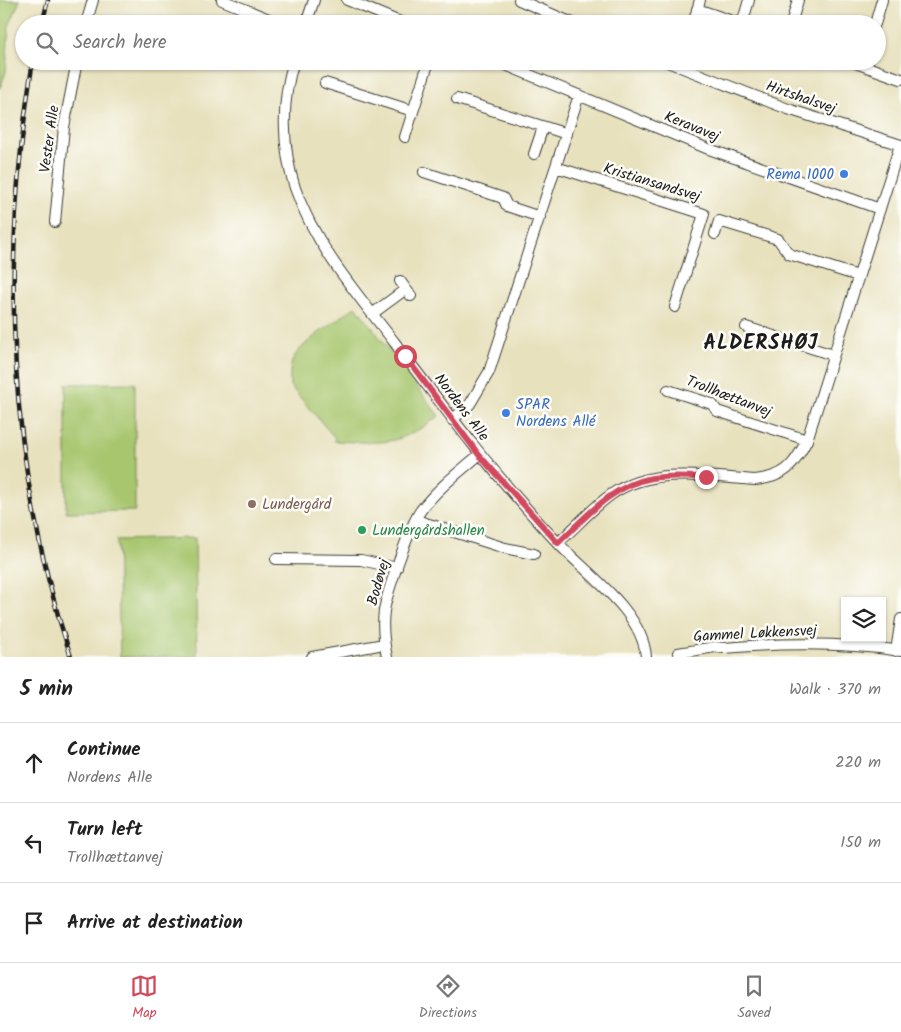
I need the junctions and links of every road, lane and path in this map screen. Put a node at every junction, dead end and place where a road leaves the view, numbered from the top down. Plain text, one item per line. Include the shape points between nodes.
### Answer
1 (93, 0) edge
2 (314, 0) edge
3 (348, 0) edge
4 (519, 0) edge
5 (750, 0) edge
6 (798, 0) edge
7 (882, 0) edge
8 (227, 1) edge
9 (699, 4) edge
10 (89, 15) edge
11 (260, 15) edge
12 (309, 15) edge
13 (384, 15) edge
14 (554, 15) edge
15 (723, 15) edge
16 (745, 15) edge
17 (794, 15) edge
18 (878, 15) edge
19 (75, 70) edge
20 (292, 70) edge
21 (426, 70) edge
22 (518, 70) edge
23 (695, 70) edge
24 (880, 70) edge
25 (901, 79) edge
26 (325, 83) dead end
27 (579, 95) junction
28 (457, 99) dead end
29 (413, 111) junction
30 (543, 127) junction
31 (566, 134) junction
32 (405, 137) dead end
33 (901, 145) edge
34 (534, 154) dead end
35 (556, 167) junction
36 (424, 172) dead end
37 (880, 209) junction
38 (540, 217) junction
39 (55, 222) dead end
40 (715, 234) dead end
41 (858, 276) junction
42 (406, 289) dead end
43 (675, 307) dead end
44 (372, 314) junction
45 (746, 326) dead end
46 (833, 355) junction
47 (668, 390) dead end
48 (452, 420) junction
49 (807, 440) junction
50 (479, 455) junction
51 (416, 520) junction
52 (558, 543) junction
53 (534, 554) dead end
54 (276, 559) dead end
55 (397, 568) junction
56 (901, 618) edge
57 (384, 644) junction
58 (864, 647) junction
59 (898, 651) edge
60 (678, 653) dead end
61 (312, 657) edge
62 (387, 657) edge
63 (646, 657) edge
64 (858, 657) edge

1 - 10 street
2 - 12 street
3 - 13 street
4 - 14 street
5 - 16 street
6 - 17 street
7 - 18 street
8 - 11 street
9 - 15 street
19 - 39 street, Vester Alle via 64,127
20 - 44 street, Nordens Alle via 285,101 285,127 288,162 295,188 315,233
21 - 29 street
22 - 27 street, Keravavej
23 - 33 street, Hirtshalsvej via 788,109
24 - 25 street
26 - 29 street
27 - 31 street
27 - 37 street, Keravavej via 706,148
28 - 30 street
29 - 32 street
30 - 31 street
30 - 34 street
31 - 35 street
33 - 37 street
35 - 38 street
35 - 43 street, Kristiansandsvej via 704,214
36 - 38 street via 503,198 507,206
37 - 41 street
38 - 48 street via 490,372 470,404
40 - 41 street via 719,221 778,240 788,254
41 - 46 street
42 - 44 street
44 - 48 street, Nordens Alle
45 - 46 street
46 - 49 street
47 - 49 street, Trollhættanvej via 712,404 717,411
48 - 50 street, Nordens Alle
49 - 52 street via 797,460 786,472 770,479 662,477 631,484 603,500
50 - 51 street, Bodøvej via 439,488
50 - 52 street, Nordens Alle
51 - 53 street
51 - 55 street, Bodøvej
52 - 63 street, Nordens Alle via 627,611 641,638
54 - 55 street via 361,560
55 - 57 street, Bodøvej via 384,611
56 - 59 street
57 - 61 street
57 - 62 street, Bodøvej
58 - 59 street, Gammel Løkkensvej
58 - 60 street, Gammel Løkkensvej via 768,644
58 - 64 street

